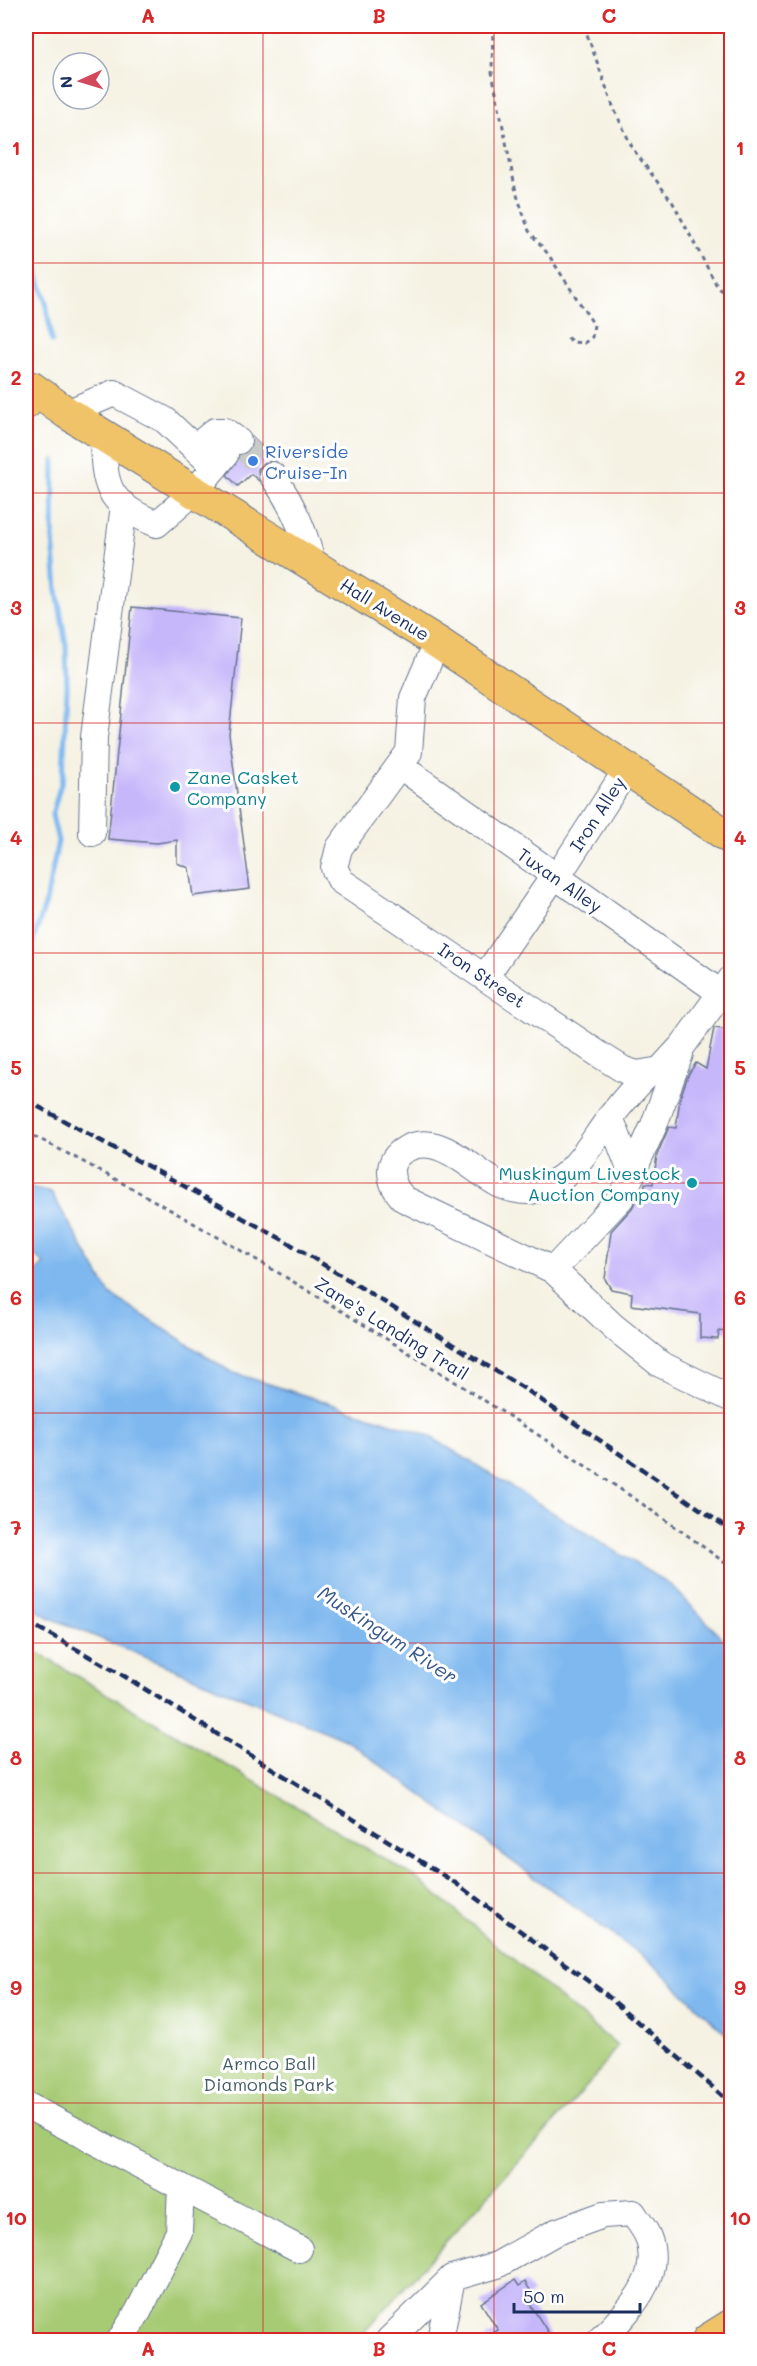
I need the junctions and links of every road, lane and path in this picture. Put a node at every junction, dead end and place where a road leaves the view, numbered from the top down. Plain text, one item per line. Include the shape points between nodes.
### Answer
1 (493, 26) edge
2 (584, 26) edge
3 (732, 303) edge
4 (565, 335) dead end
5 (28, 392) edge
6 (67, 413) junction
7 (103, 435) junction
8 (195, 448) junction
9 (226, 455) junction
10 (272, 475) tunnel mouth
11 (195, 491) junction
12 (124, 505) junction
13 (312, 564) junction
14 (437, 642) junction
15 (400, 766) junction
16 (627, 769) junction
17 (92, 833) dead end
18 (732, 839) edge
19 (555, 878) junction
20 (485, 977) junction
21 (728, 990) edge
22 (683, 1045) junction
23 (642, 1074) junction
24 (610, 1117) junction
25 (26, 1132) edge
26 (632, 1174) junction
27 (553, 1270) junction
28 (732, 1399) edge
29 (732, 1568) edge
30 (26, 2105) edge
31 (181, 2187) junction
32 (299, 2249) dead end
33 (452, 2278) junction
34 (732, 2325) edge
35 (120, 2340) edge
36 (389, 2340) edge
37 (440, 2340) edge
38 (600, 2340) edge
39 (708, 2340) edge

1 - 4 path via 492,72 516,192 529,231 594,325 592,337 584,343 572,342
2 - 3 path via 614,109 633,148 673,203 716,284
5 - 6 main road, Hall Avenue
6 - 7 main road, Hall Avenue
6 - 8 street via 114,393 165,420
7 - 11 main road, Hall Avenue
7 - 12 street via 106,483 113,497
8 - 9 street
8 - 9 street via 215,431 225,431
9 - 11 street
10 - 13 street via 307,536
11 - 12 street via 157,524
11 - 13 main road, Hall Avenue
12 - 17 street via 94,737
13 - 14 main road, Hall Avenue
14 - 15 street via 413,698 409,752
14 - 16 main road, Hall Avenue
15 - 19 street, Tuxan Alley
15 - 20 street, Iron Street via 339,848 334,868 341,881
16 - 18 main road, Hall Avenue
16 - 19 street, Iron Alley
19 - 20 street, Iron Alley
19 - 21 street, Tuxan Alley
20 - 23 street, Iron Street via 624,1071
21 - 22 street
22 - 23 street via 660,1070
22 - 26 street
23 - 24 street
24 - 26 street
24 - 27 street via 562,1178 534,1190 495,1183 447,1150 432,1146 404,1150 391,1166 395,1190 404,1199
25 - 29 path, Zane's Landing Trail via 221,1239 378,1333 529,1429
26 - 27 street via 609,1214
27 - 28 street via 614,1328 660,1364
30 - 31 street
31 - 32 street
31 - 35 street via 179,2232
33 - 36 street
33 - 37 street
33 - 38 street via 497,2265 556,2232 603,2215 633,2213 648,2236 653,2261 644,2289
34 - 39 main road

